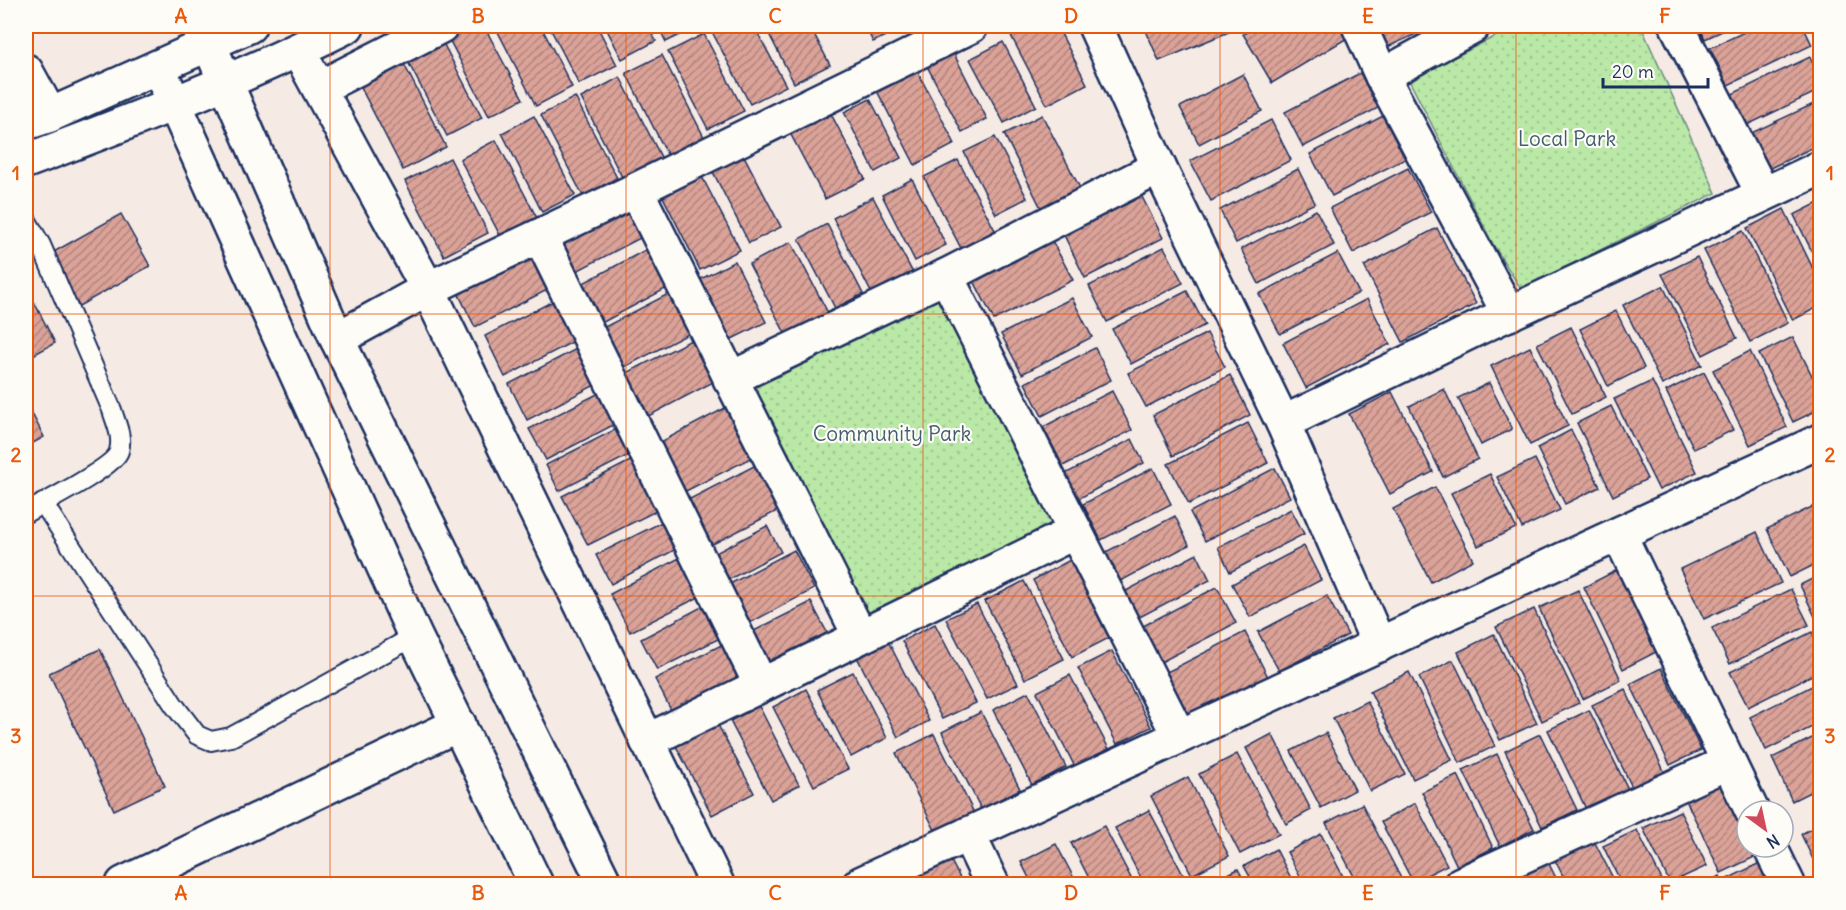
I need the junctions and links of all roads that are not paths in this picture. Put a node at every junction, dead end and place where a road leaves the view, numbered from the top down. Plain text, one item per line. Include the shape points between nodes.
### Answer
1 (249, 26) edge
2 (346, 26) edge
3 (441, 26) edge
4 (971, 26) edge
5 (1095, 26) edge
6 (1359, 26) edge
7 (1473, 26) edge
8 (1677, 26) edge
9 (208, 44) junction
10 (298, 50) junction
11 (158, 67) junction
12 (26, 71) edge
13 (1382, 76) junction
14 (226, 82) junction
15 (319, 88) junction
16 (174, 105) junction
17 (38, 119) edge
18 (26, 161) edge
19 (1159, 167) junction
20 (1821, 168) edge
21 (636, 190) junction
22 (1763, 194) junction
23 (26, 219) edge
24 (540, 236) junction
25 (946, 276) junction
26 (428, 290) junction
27 (1509, 314) junction
28 (337, 339) junction
29 (730, 379) junction
30 (1283, 423) junction
31 (1821, 441) edge
32 (43, 503) junction
33 (26, 513) edge
34 (1075, 532) junction
35 (1620, 534) junction
36 (415, 636) junction
37 (860, 636) junction
38 (1379, 645) junction
39 (761, 685) junction
40 (459, 724) junction
41 (1179, 736) junction
42 (647, 741) junction
43 (1729, 762) junction
44 (1746, 799) edge
45 (968, 834) junction
46 (1776, 859) edge
47 (123, 885) edge
48 (536, 885) edge
49 (605, 885) edge
50 (717, 885) edge
51 (860, 885) edge
52 (992, 885) edge
53 (1461, 885) edge
54 (1788, 885) edge

1 - 9 street
2 - 10 street
3 - 15 street
4 - 21 street
5 - 19 street
6 - 13 street
7 - 13 street
8 - 22 street
9 - 11 street
9 - 14 street
10 - 14 street
10 - 15 street
11 - 16 street
11 - 17 street
12 - 17 street
13 - 27 street
14 - 16 street
14 - 28 street
15 - 26 street
16 - 18 street
16 - 36 street
19 - 25 street
19 - 30 street
20 - 22 street
21 - 24 street
21 - 29 street
22 - 27 street
23 - 32 lane via 41,244 121,436 119,454 104,468
24 - 26 street
24 - 39 street
25 - 29 street
25 - 34 street
26 - 28 street
26 - 42 street
27 - 30 street
28 - 49 street
29 - 37 street
30 - 38 street
31 - 35 street
32 - 33 lane
32 - 36 lane via 174,705 197,735 211,741 231,737
34 - 37 street
34 - 41 street
35 - 38 street
35 - 43 street
36 - 40 street
37 - 39 street
38 - 41 street
39 - 42 street
40 - 47 street
40 - 48 street
41 - 45 street
42 - 50 street
43 - 44 street
43 - 53 street
45 - 51 street
45 - 52 street
46 - 54 street

